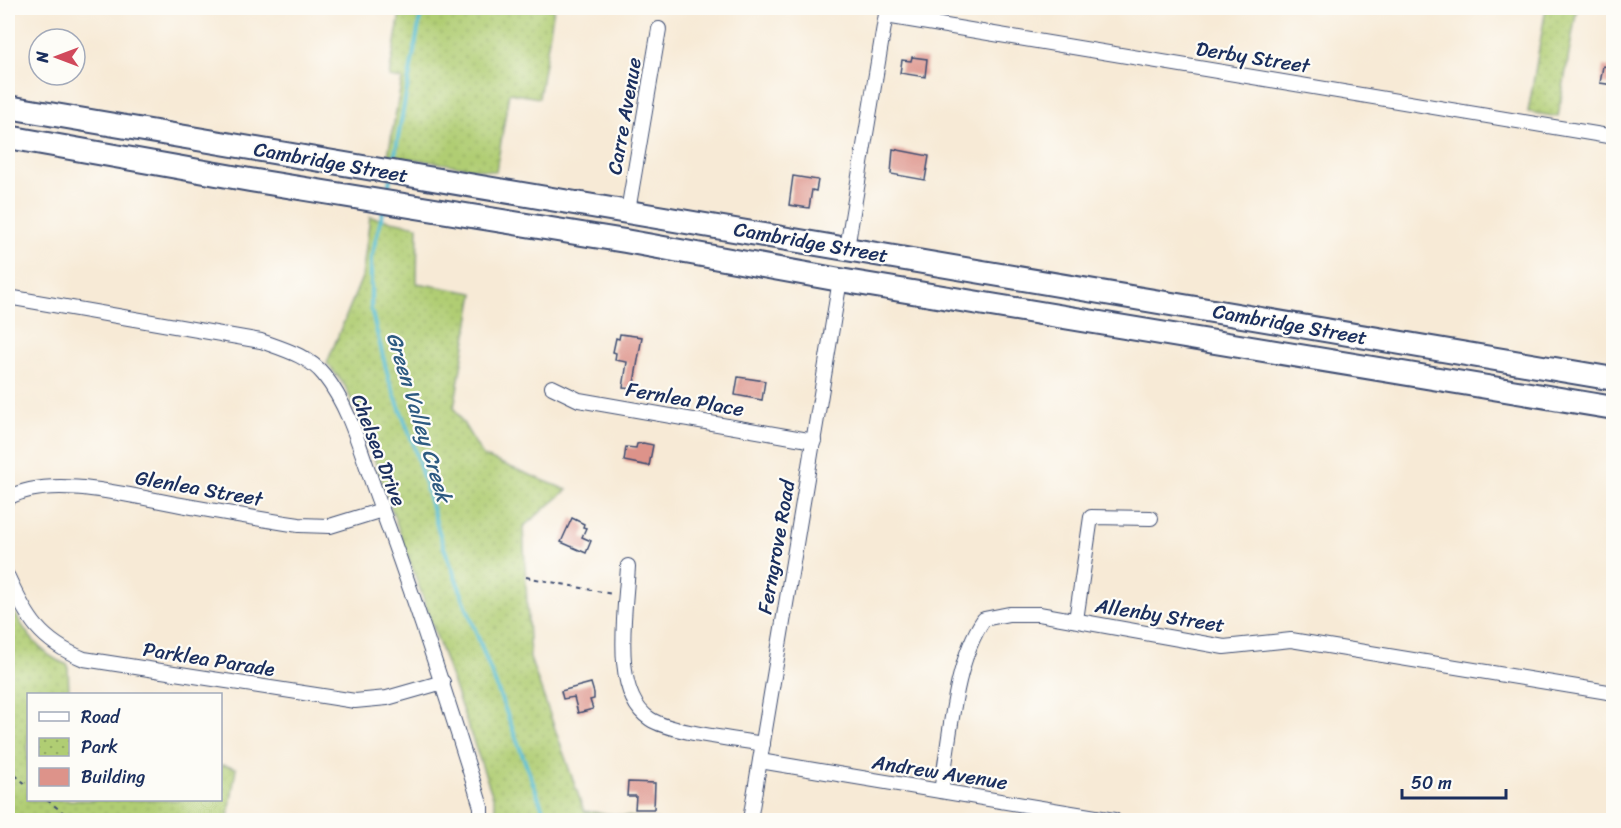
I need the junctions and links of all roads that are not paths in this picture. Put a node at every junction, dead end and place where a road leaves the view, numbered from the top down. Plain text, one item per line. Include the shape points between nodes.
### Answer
1 (887, 12) edge
2 (659, 29) dead end
3 (8, 106) edge
4 (8, 137) edge
5 (1614, 137) edge
6 (628, 211) junction
7 (847, 248) junction
8 (840, 280) junction
9 (8, 297) edge
10 (1614, 379) edge
11 (552, 387) dead end
12 (1614, 408) edge
13 (814, 441) junction
14 (8, 498) edge
15 (382, 510) junction
16 (1151, 518) dead end
17 (628, 566) dead end
18 (8, 577) edge
19 (1076, 620) junction
20 (443, 682) junction
21 (1614, 693) edge
22 (763, 744) junction
23 (760, 761) junction
24 (940, 791) junction
25 (481, 820) edge
26 (750, 820) edge
27 (1114, 820) edge

1 - 5 street, Derby Street
1 - 7 street
2 - 6 street, Carre Avenue
3 - 6 highway, Cambridge Street
4 - 8 highway, Cambridge Street
6 - 7 highway, Cambridge Street
7 - 10 highway, Cambridge Street
8 - 12 highway, Cambridge Street
8 - 13 street, Ferngrove Road
9 - 15 street, Chelsea Drive via 261,341 296,353 323,373 341,401
11 - 13 street, Fernlea Place via 579,400
13 - 22 street, Ferngrove Road
14 - 15 street, Glenlea Street via 55,488 96,491 299,525 330,526
15 - 20 street, Chelsea Drive
16 - 19 street via 1091,516
17 - 22 street via 625,669 635,705 651,720
18 - 20 street, Parklea Parade via 26,615 44,637 63,651 84,659 355,701 387,698
19 - 21 street, Allenby Street via 1224,647 1291,640
19 - 24 street, Allenby Street via 1009,614 984,620 963,661
20 - 25 street, Chelsea Drive via 481,807
22 - 23 street, Ferngrove Road
23 - 24 street, Andrew Avenue
23 - 26 street, Ferngrove Road
24 - 27 street, Andrew Avenue

